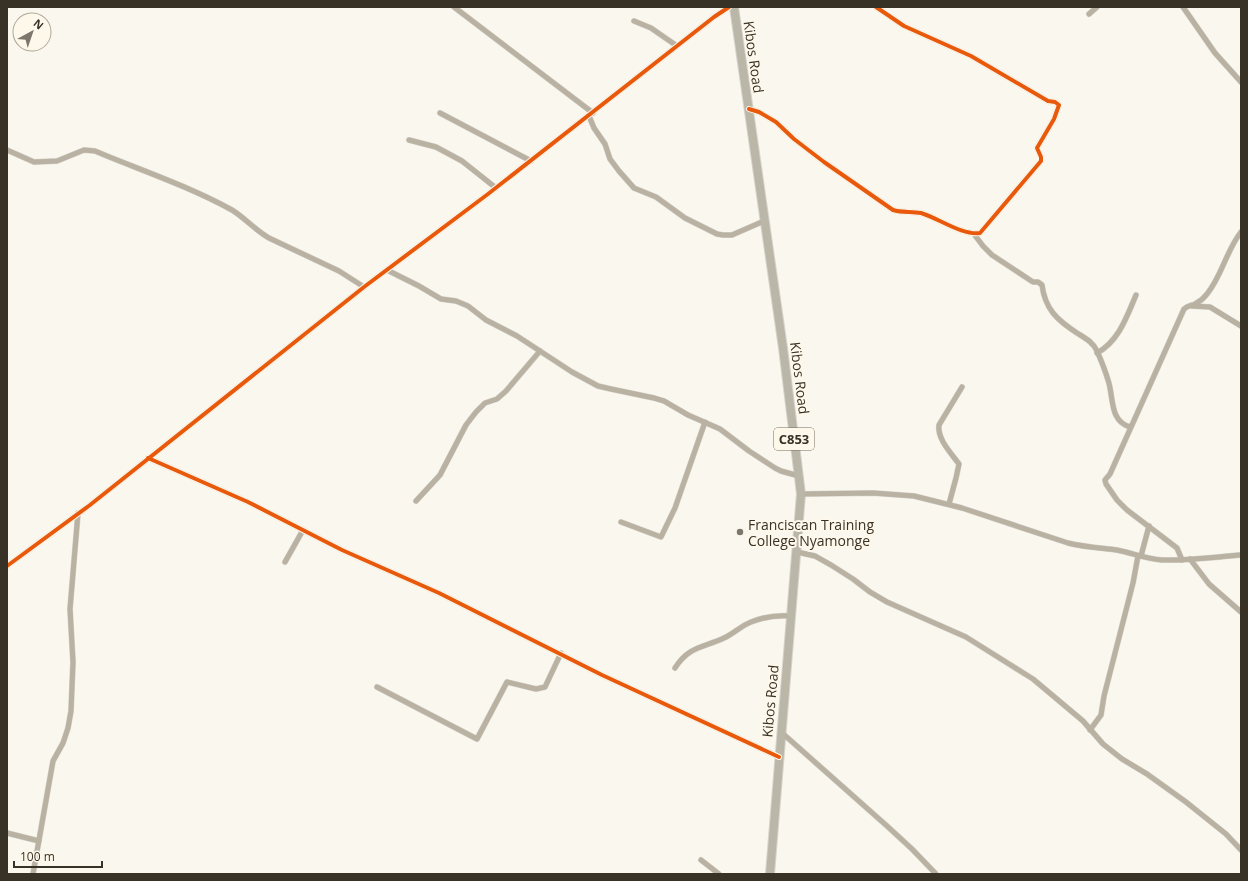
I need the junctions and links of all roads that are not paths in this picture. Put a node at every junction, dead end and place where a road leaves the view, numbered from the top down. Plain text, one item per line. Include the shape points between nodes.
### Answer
1 (454, 7) edge
2 (729, 7) edge
3 (734, 7) edge
4 (876, 7) edge
5 (1097, 7) edge
6 (1183, 7) edge
7 (1089, 14) dead end
8 (634, 21) dead end
9 (677, 46) junction
10 (1241, 82) edge
11 (749, 109) junction
12 (440, 113) dead end
13 (591, 114) junction
14 (409, 140) dead end
15 (7, 150) edge
16 (531, 161) junction
17 (496, 188) junction
18 (764, 221) junction
19 (1241, 232) edge
20 (974, 234) junction
21 (387, 270) junction
22 (364, 287) junction
23 (1136, 295) dead end
24 (1191, 306) junction
25 (1241, 326) edge
26 (540, 351) junction
27 (1098, 353) junction
28 (962, 387) dead end
29 (705, 422) junction
30 (1130, 427) junction
31 (148, 458) junction
32 (799, 476) junction
33 (801, 494) junction
34 (416, 501) dead end
35 (949, 504) junction
36 (78, 513) junction
37 (621, 522) dead end
38 (1149, 526) junction
39 (303, 530) junction
40 (797, 552) junction
41 (1241, 555) edge
42 (1140, 556) junction
43 (1190, 559) junction
44 (1182, 560) junction
45 (285, 562) dead end
46 (7, 566) edge
47 (1241, 612) edge
48 (791, 616) junction
49 (560, 653) junction
50 (675, 668) dead end
51 (377, 687) dead end
52 (1090, 730) junction
53 (781, 732) junction
54 (779, 757) junction
55 (7, 833) edge
56 (38, 841) junction
57 (1241, 850) edge
58 (701, 860) dead end
59 (33, 874) edge
60 (719, 874) edge
61 (770, 874) edge
62 (936, 874) edge

1 - 13 street
2 - 9 street
3 - 11 main road, Kibos Road / C853
4 - 20 street via 904,26 971,56 1059,105 1037,148 1041,159 1038,166 980,233
5 - 7 street
6 - 10 street via 1215,53
8 - 9 street via 651,28
9 - 13 street
11 - 18 main road, Kibos Road / C853
11 - 20 street via 776,122 824,162 893,210 922,213
12 - 16 street
13 - 16 street
13 - 18 street via 594,128 605,144 610,159 634,188 656,197 685,218 716,234 732,235
14 - 17 street via 436,148 462,161
15 - 22 street via 34,162 56,161 84,150 95,151 192,190 232,210 269,238 339,271
16 - 17 street
17 - 21 street
18 - 32 main road, Kibos Road / C853
19 - 24 street via 1233,242 1210,290
20 - 27 street via 992,255 1033,282 1042,285 1052,314 1087,339
21 - 22 street
21 - 26 street via 441,299 468,306 486,320 504,328
22 - 31 street
23 - 27 street via 1122,326 1109,345
24 - 25 street via 1210,307
24 - 30 street via 1186,307 1179,319
26 - 29 street via 598,386 664,401
26 - 34 street via 506,391 497,399 484,403 476,412 466,425 440,475
27 - 30 street via 1118,421
28 - 35 street via 939,425 946,446 959,464
29 - 32 street via 775,468
29 - 37 street via 675,508 662,537
30 - 38 street via 1106,484 1126,510
31 - 36 street
31 - 39 street via 248,502
32 - 33 main road, Kibos Road / C853
33 - 35 street via 897,494
33 - 40 main road, Kibos Road / C853
35 - 42 street via 1068,543
36 - 46 street
36 - 56 street via 70,609 73,662 71,711 63,743 53,761
38 - 42 street
38 - 44 street via 1177,548
39 - 45 street
39 - 49 street
40 - 48 main road, Kibos Road / C853
40 - 52 street via 815,556 887,602 966,637 1000,657 1033,679 1083,721
41 - 43 street
42 - 44 street via 1160,560
42 - 52 street via 1101,715
43 - 44 street
43 - 47 street via 1209,584
48 - 50 street via 776,616 751,622 722,639 687,654
48 - 53 main road, Kibos Road / C853
49 - 51 street via 545,687 536,689 507,682 477,739
49 - 54 street
52 - 57 street via 1122,759 1186,802 1226,834
53 - 54 main road, Kibos Road / C853
53 - 62 street via 887,826
54 - 61 main road, Kibos Road / C853
55 - 56 street
56 - 59 street
58 - 60 street

